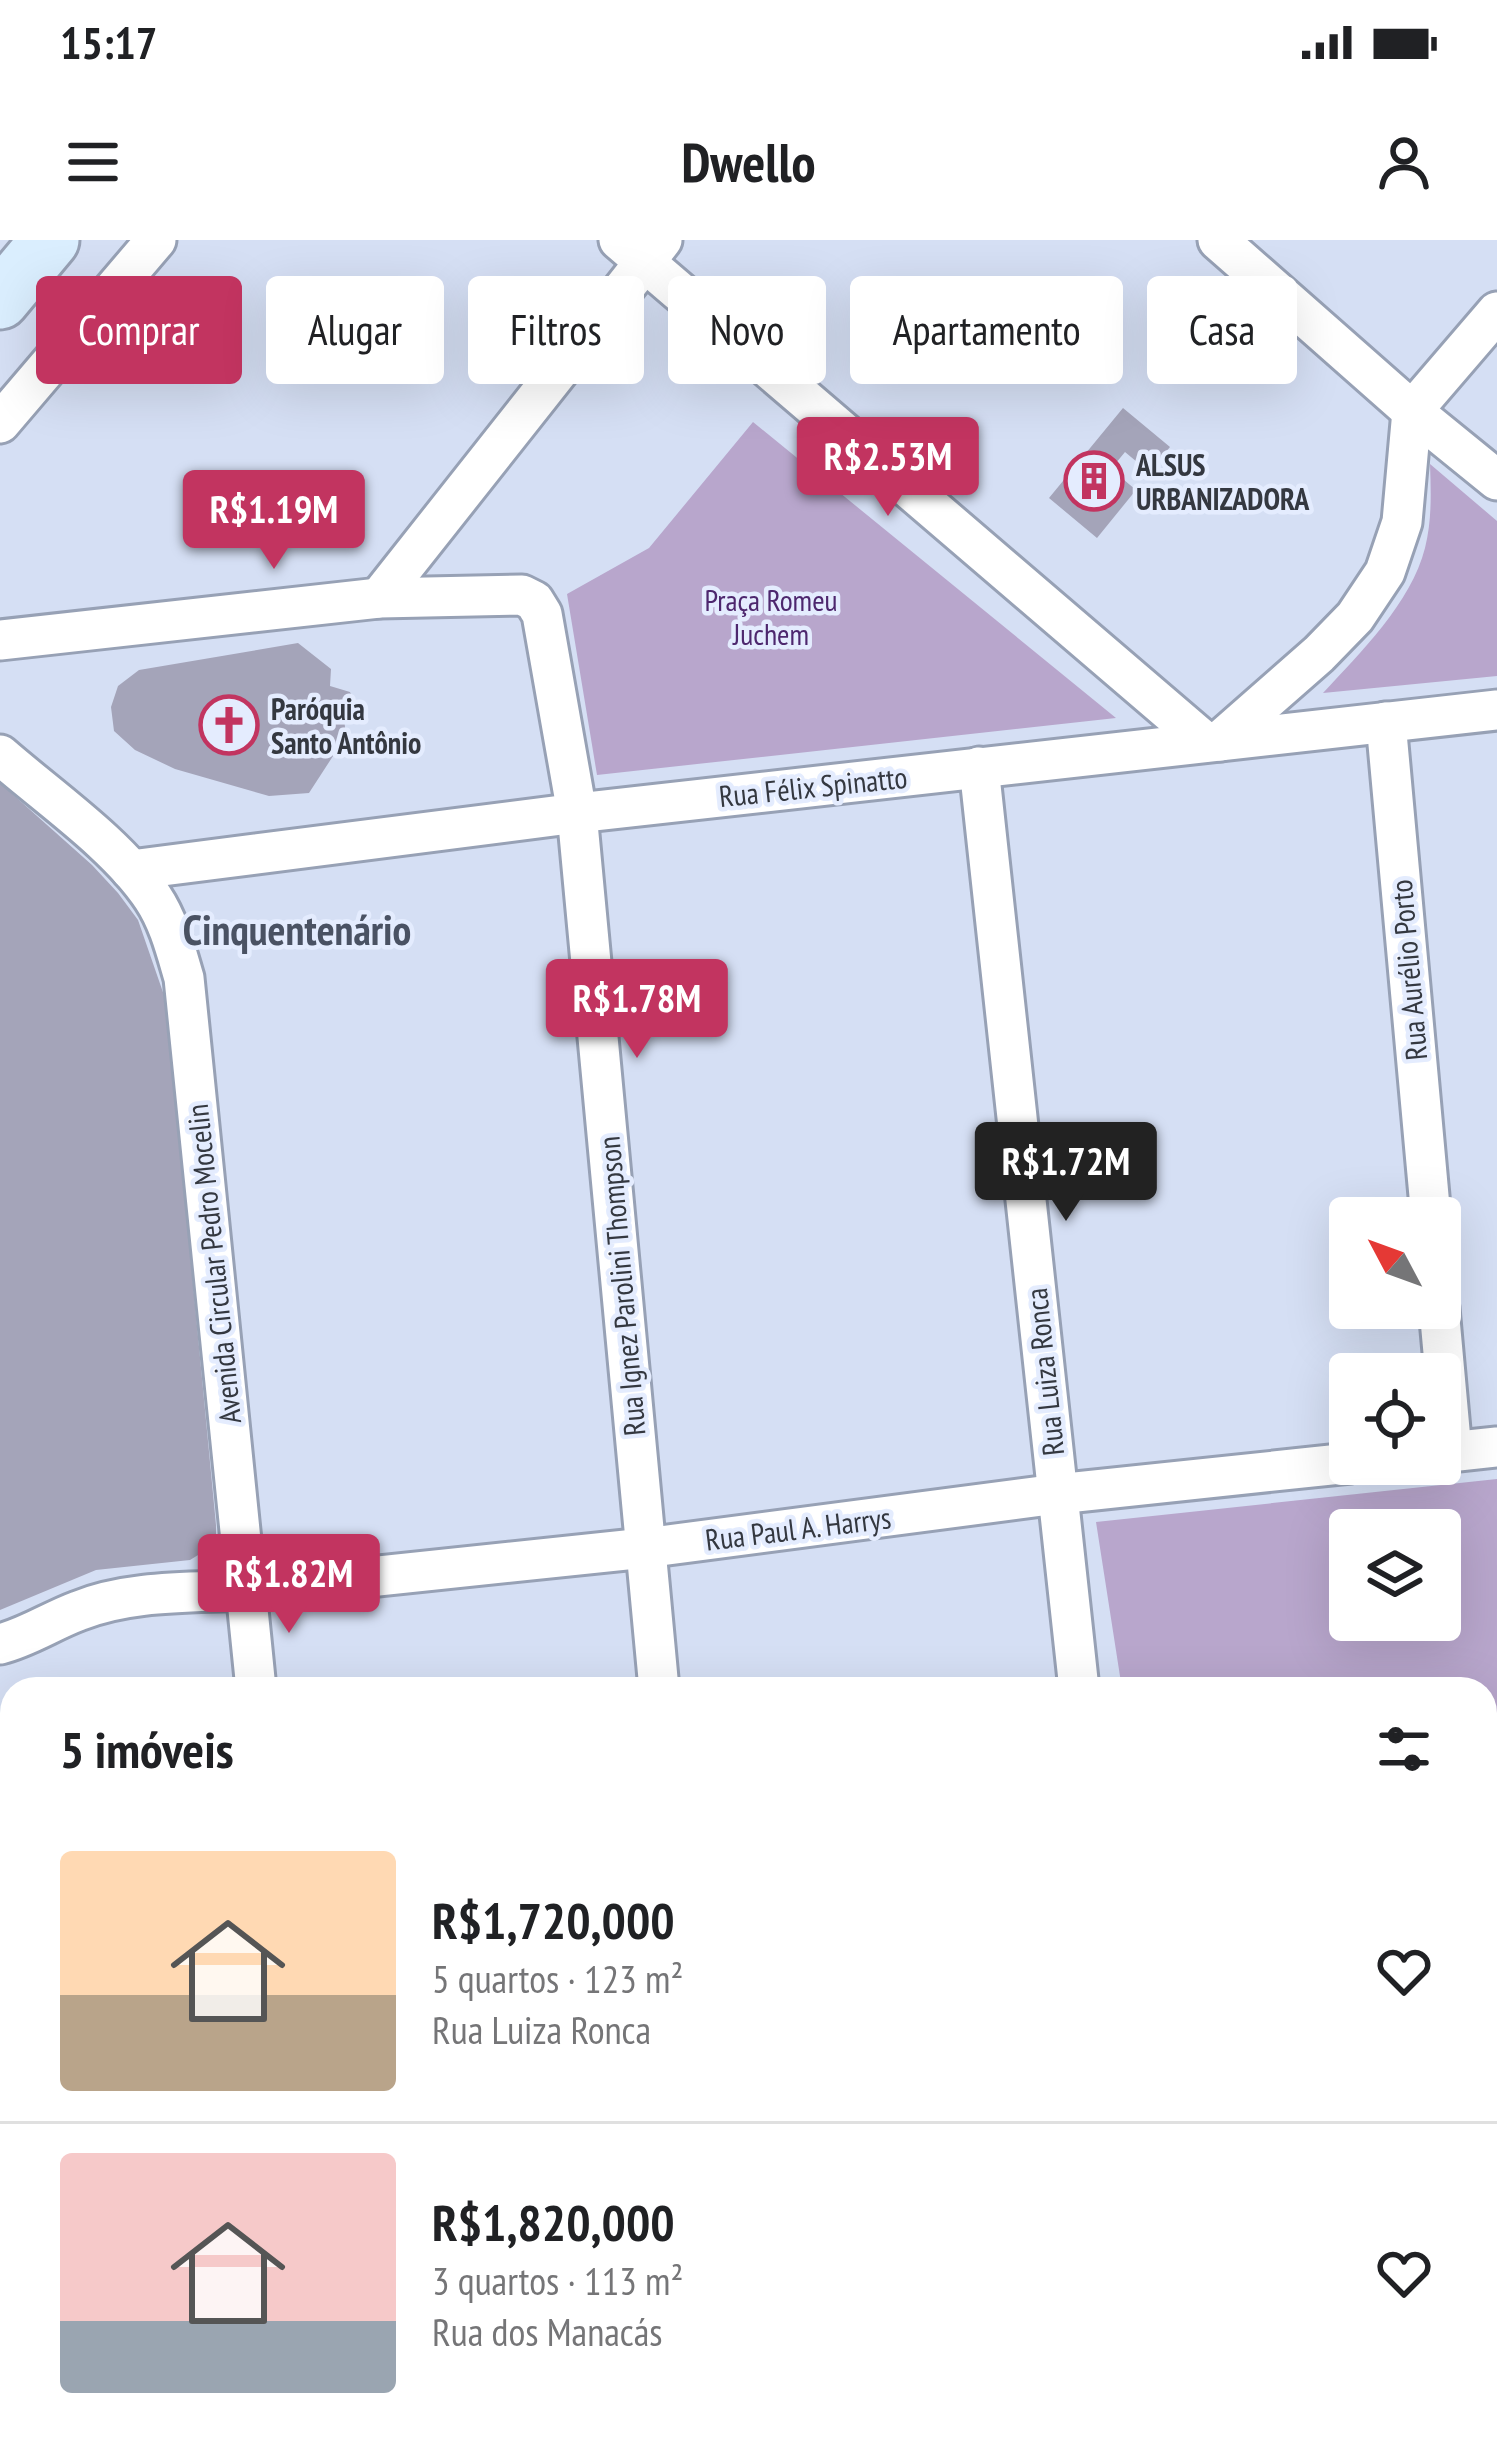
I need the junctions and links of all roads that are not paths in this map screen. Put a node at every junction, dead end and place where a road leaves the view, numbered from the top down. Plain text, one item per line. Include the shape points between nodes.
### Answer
1 (156, 240) edge
2 (1218, 240) edge
3 (642, 247) edge
4 (1497, 312) edge
5 (1412, 411) junction
6 (0, 423) edge
7 (1497, 480) edge
8 (379, 598) junction
9 (0, 640) edge
10 (1497, 710) edge
11 (1386, 722) junction
12 (1213, 741) junction
13 (0, 755) edge
14 (980, 767) junction
15 (577, 813) junction
16 (131, 870) junction
17 (1429, 1197) edge
18 (1497, 1447) edge
19 (1461, 1451) edge
20 (1329, 1464) edge
21 (1057, 1494) junction
22 (645, 1548) junction
23 (246, 1590) junction
24 (0, 1644) edge
25 (255, 1677) edge
26 (657, 1677) edge
27 (1078, 1677) edge

1 - 6 street
2 - 5 street
3 - 8 street
3 - 12 street
4 - 5 street
5 - 7 street
5 - 12 street via 1402,522 1385,572 1319,655
8 - 9 street
8 - 15 street, Rua Ignez Parolini Thompson via 534,601
10 - 11 street, Rua Félix Spinatto
11 - 12 street, Rua Félix Spinatto
11 - 17 street, Rua Aurélio Porto
12 - 14 street, Rua Félix Spinatto
13 - 16 street, Avenida Circular Pedro Mocelin
14 - 15 street, Rua Félix Spinatto
14 - 21 street, Rua Luiza Ronca
15 - 16 street, Rua Félix Spinatto
15 - 22 street, Rua Ignez Parolini Thompson
16 - 23 street, Avenida Circular Pedro Mocelin via 171,933 184,978
18 - 19 street
20 - 21 street, Rua Paul A. Harrys
21 - 22 street, Rua Paul A. Harrys
21 - 27 street, Rua Luiza Ronca
22 - 23 street, Rua Paul A. Harrys
22 - 26 street, Rua Ignez Parolini Thompson
23 - 24 street via 126,1597
23 - 25 street, Avenida Circular Pedro Mocelin

